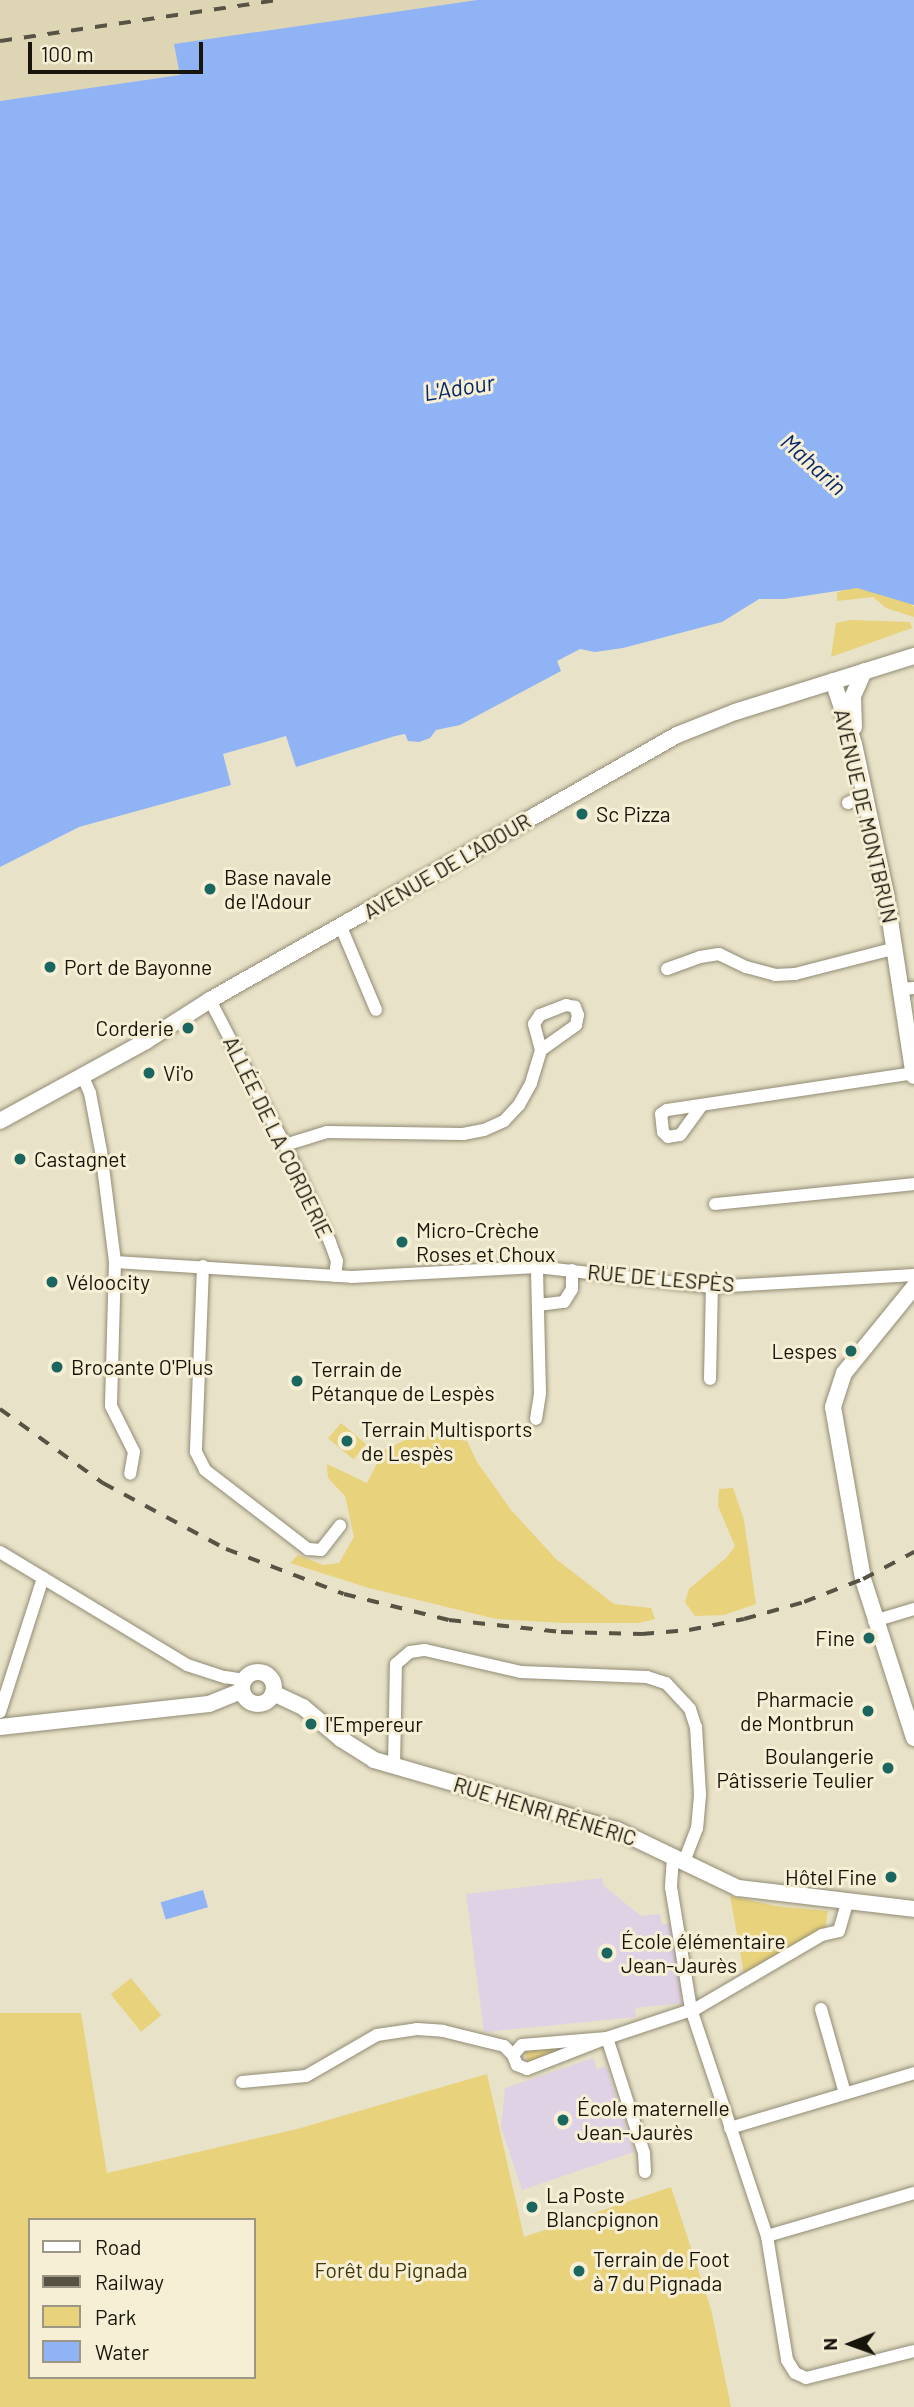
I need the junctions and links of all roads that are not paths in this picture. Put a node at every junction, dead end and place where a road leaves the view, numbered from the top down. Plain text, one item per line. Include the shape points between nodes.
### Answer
1 (914, 656) edge
2 (864, 671) junction
3 (833, 681) junction
4 (854, 744) junction
5 (866, 795) junction
6 (848, 803) dead end
7 (341, 927) junction
8 (896, 948) junction
9 (667, 969) dead end
10 (908, 989) edge
11 (210, 1000) junction
12 (376, 1010) dead end
13 (541, 1050) dead end
14 (914, 1074) edge
15 (82, 1075) junction
16 (702, 1105) dead end
17 (0, 1121) edge
18 (285, 1145) junction
19 (914, 1184) edge
20 (715, 1203) dead end
21 (115, 1262) junction
22 (203, 1266) junction
23 (537, 1267) junction
24 (572, 1270) junction
25 (914, 1275) edge
26 (335, 1276) junction
27 (712, 1287) junction
28 (914, 1287) edge
29 (538, 1305) junction
30 (710, 1379) dead end
31 (536, 1419) dead end
32 (130, 1474) dead end
33 (340, 1526) dead end
34 (0, 1552) edge
35 (43, 1578) junction
36 (914, 1609) edge
37 (874, 1621) junction
38 (243, 1685) junction
39 (273, 1693) junction
40 (0, 1712) edge
41 (0, 1727) edge
42 (914, 1738) edge
43 (394, 1766) junction
44 (678, 1860) junction
45 (847, 1903) junction
46 (914, 1909) edge
47 (691, 2009) junction
48 (821, 2009) dead end
49 (607, 2038) junction
50 (513, 2055) junction
51 (914, 2073) edge
52 (242, 2082) dead end
53 (845, 2094) junction
54 (730, 2128) junction
55 (645, 2172) dead end
56 (914, 2193) edge
57 (767, 2236) junction
58 (914, 2351) edge

1 - 2 street, AVENUE DE L'ADOUR
2 - 3 street, AVENUE DE L'ADOUR
2 - 4 street via 853,696
3 - 4 street, AVENUE DE MONTBRUN
3 - 7 street, AVENUE DE L'ADOUR via 677,735
4 - 5 street, AVENUE DE MONTBRUN
5 - 6 street
5 - 8 street, AVENUE DE MONTBRUN
7 - 11 street, AVENUE DE L'ADOUR
7 - 12 street
8 - 9 street via 795,974 775,975 719,954
8 - 10 street, AVENUE DE MONTBRUN
10 - 14 street, AVENUE DE MONTBRUN
11 - 15 street, AVENUE DE L'ADOUR
11 - 18 street, ALLÉE DE LA CORDERIE
13 - 18 street via 519,1105 503,1121 484,1130 327,1132
14 - 16 street
15 - 17 street, AVENUE DE L'ADOUR
15 - 21 street via 101,1151
18 - 26 street, ALLÉE DE LA CORDERIE via 333,1251
19 - 20 street
21 - 22 street, RUE DE LESPÈS
21 - 32 street via 111,1406 134,1452
22 - 26 street, RUE DE LESPÈS
22 - 33 street via 196,1452 205,1470 308,1549 321,1550
23 - 24 street, RUE DE LESPÈS
23 - 26 street, RUE DE LESPÈS
23 - 29 street
24 - 27 street, RUE DE LESPÈS
24 - 29 street via 572,1289 564,1302
25 - 27 street, RUE DE LESPÈS
27 - 30 street
28 - 37 street via 844,1373 833,1407 860,1567
29 - 31 street via 540,1393
34 - 35 street
35 - 38 street via 187,1665
35 - 40 street
36 - 37 street
37 - 42 street
38 - 39 street via 247,1700 257,1704
38 - 39 street via 252,1673 262,1672 273,1682
38 - 41 street via 209,1704
39 - 43 street, RUE HENRI RÉNÉRIC via 303,1707 361,1754
43 - 44 street, RUE HENRI RÉNÉRIC via 618,1830
43 - 44 street via 396,1664 410,1652 425,1650 521,1672 657,1679 690,1709 696,1727 697,1828
44 - 45 street, RUE HENRI RÉNÉRIC via 738,1888
44 - 47 street via 671,1887
45 - 46 street, RUE HENRI RÉNÉRIC
45 - 47 street via 839,1931 822,1935
47 - 49 street
47 - 54 street
48 - 53 street
49 - 50 street via 522,2045
49 - 50 street via 527,2069 517,2066
49 - 55 street via 644,2153
50 - 52 street via 504,2046 417,2029 377,2035 306,2076
51 - 53 street
53 - 54 street
54 - 57 street
56 - 57 street
57 - 58 street via 788,2360 795,2373 806,2378

